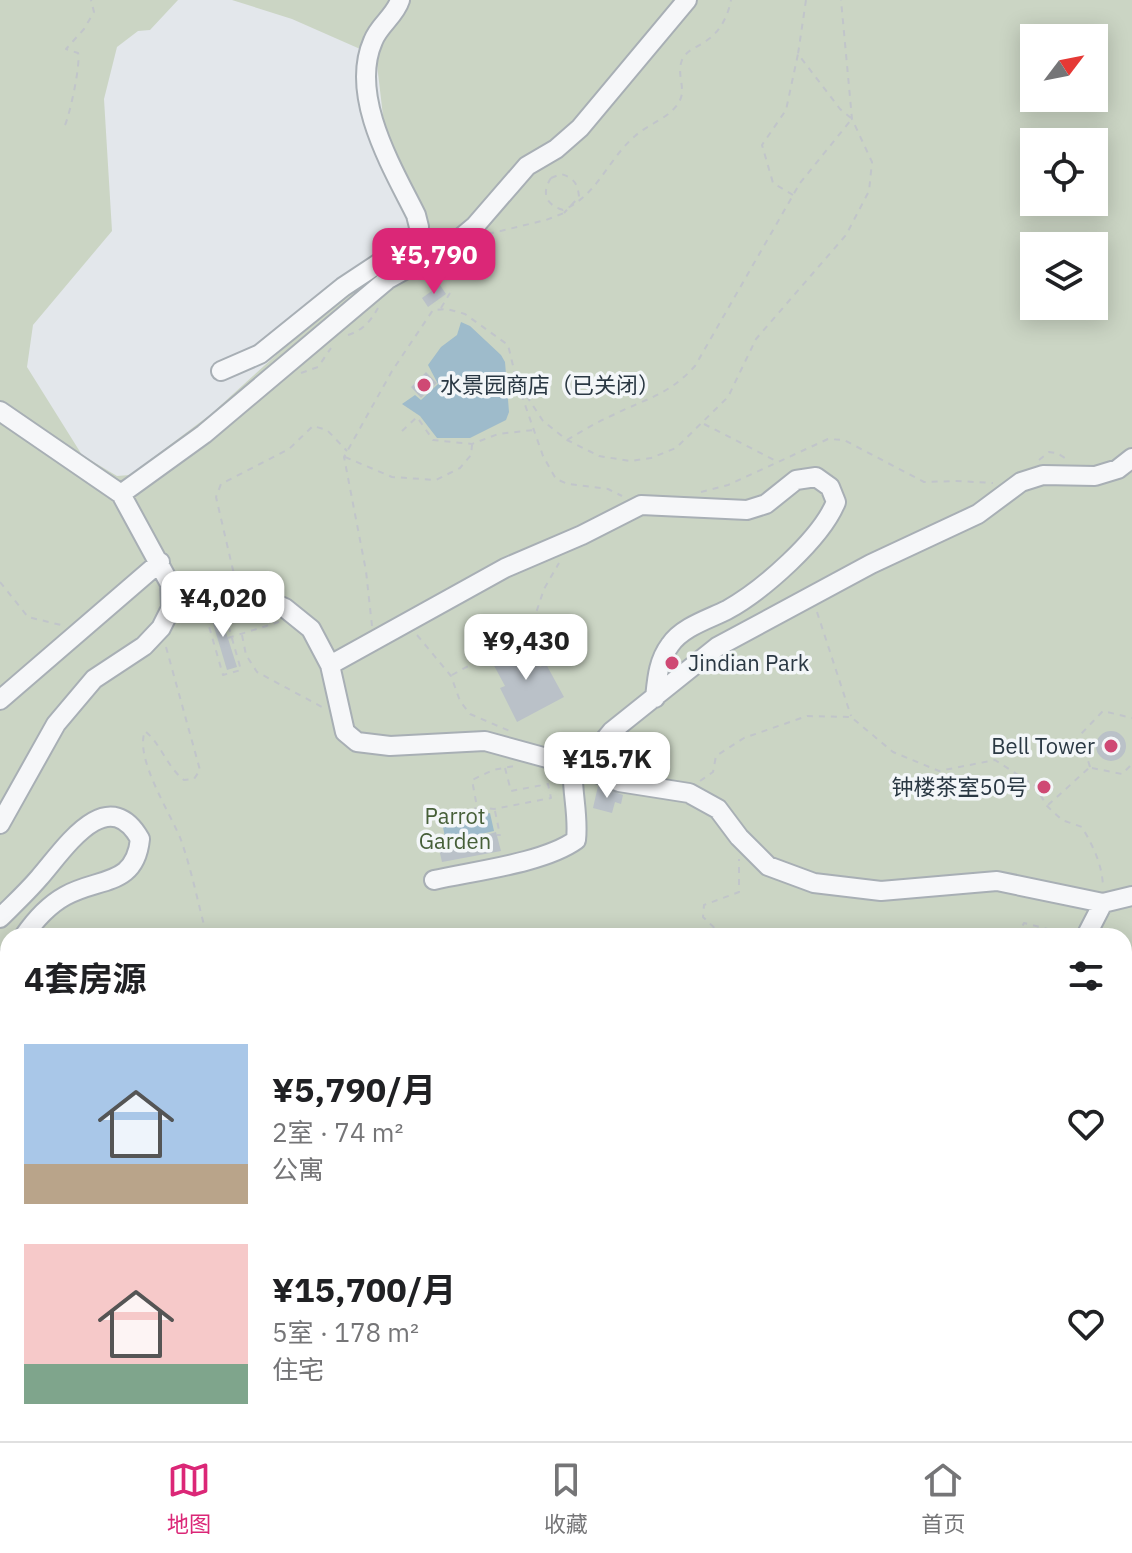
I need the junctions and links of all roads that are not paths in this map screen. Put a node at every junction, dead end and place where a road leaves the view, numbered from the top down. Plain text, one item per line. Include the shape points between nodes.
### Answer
1 (400, 0) edge
2 (687, 0) edge
3 (221, 371) dead end
4 (0, 411) edge
5 (1132, 458) edge
6 (121, 494) junction
7 (160, 562) junction
8 (230, 601) road end
9 (330, 665) junction
10 (655, 698) junction
11 (0, 700) edge
12 (580, 767) junction
13 (0, 824) edge
14 (434, 880) dead end
15 (1132, 896) edge
16 (1103, 903) junction
17 (0, 918) edge
18 (31, 928) edge
19 (1090, 928) edge

1 - 3 street via 373,40 367,79 374,130 416,215 417,238 343,287 260,354
2 - 6 street via 580,128 513,179 475,226 388,279 260,389
4 - 6 street
5 - 10 street via 1095,476 1043,475 1021,482 978,514 871,564 717,647
6 - 7 street
7 - 11 street
7 - 13 street via 171,596 161,628 144,646 94,679 56,724
8 - 9 street via 253,594 285,608 311,629
9 - 10 street via 505,568 641,505 747,510 766,504 796,480 816,477 830,487 836,502 830,518 787,564 728,609 671,641 660,662
9 - 12 street via 345,732 357,742 390,746 485,741
10 - 12 street via 612,731
12 - 14 street via 571,784 576,840 517,862
12 - 16 street via 619,782 689,793 718,809 768,866 814,883 881,891 997,881
15 - 16 street
16 - 19 street
17 - 18 street via 95,820 109,816 133,828 140,839 134,865 68,894

